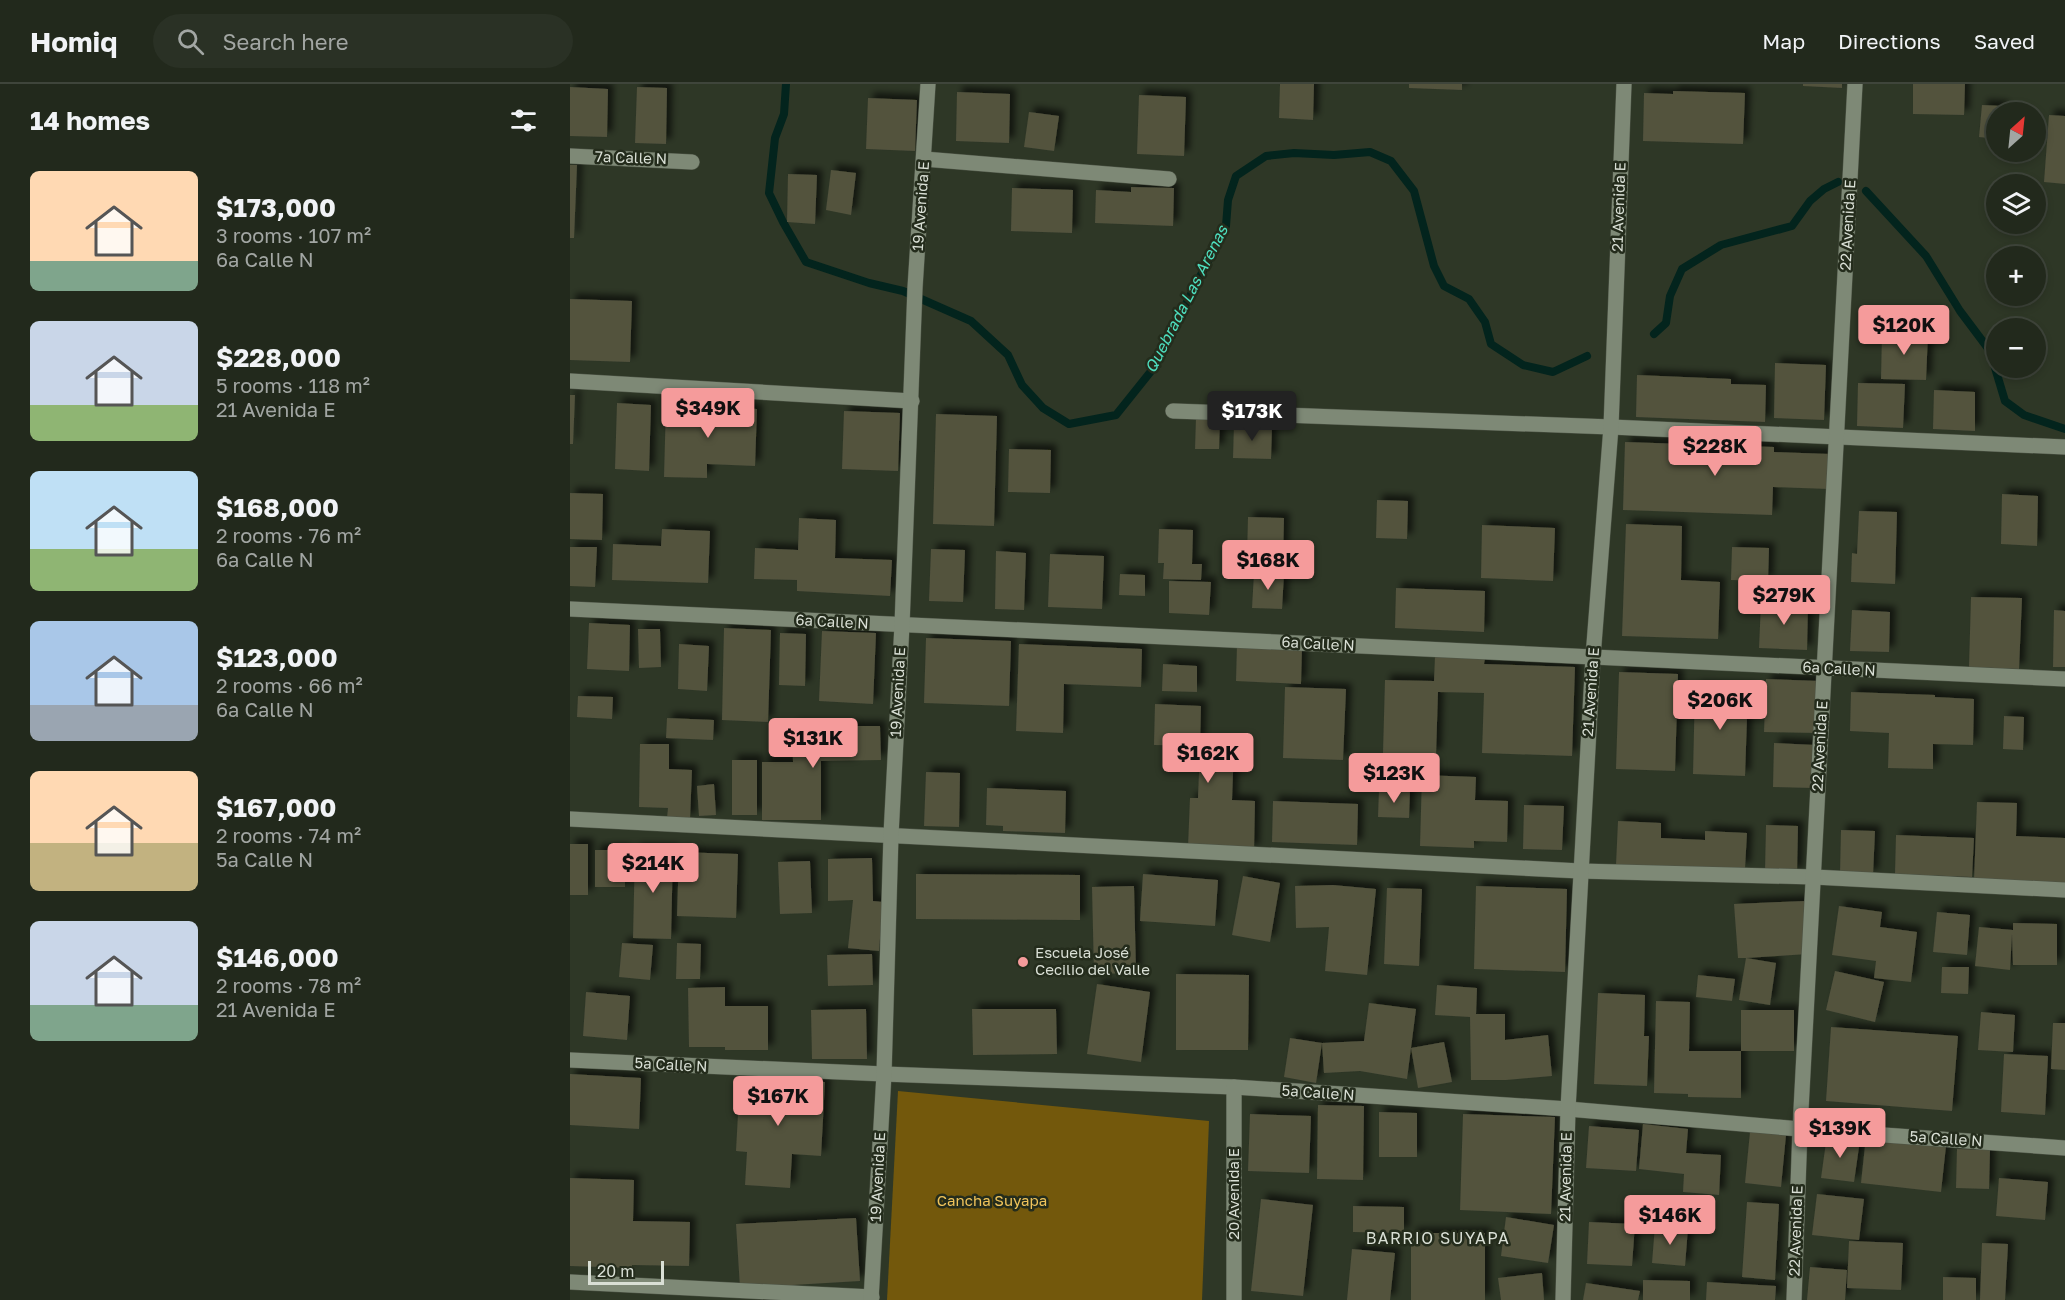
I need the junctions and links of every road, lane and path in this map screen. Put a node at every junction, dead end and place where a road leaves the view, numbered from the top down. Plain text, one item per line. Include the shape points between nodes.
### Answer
1 (928, 84) edge
2 (1624, 84) edge
3 (1855, 84) edge
4 (570, 156) edge
5 (924, 159) junction
6 (692, 162) dead end
7 (1169, 179) dead end
8 (570, 381) edge
9 (912, 401) junction
10 (1173, 411) dead end
11 (1611, 427) junction
12 (1837, 436) junction
13 (2065, 447) edge
14 (570, 609) edge
15 (902, 625) junction
16 (1593, 657) junction
17 (1824, 668) junction
18 (2065, 679) edge
19 (570, 819) edge
20 (891, 836) junction
21 (1580, 871) junction
22 (1814, 877) junction
23 (2065, 890) edge
24 (570, 1060) edge
25 (884, 1074) junction
26 (1234, 1087) junction
27 (1568, 1109) junction
28 (1800, 1129) junction
29 (2065, 1148) edge
30 (570, 1282) edge
31 (872, 1299) edge
32 (1234, 1300) edge
33 (1563, 1300) edge
34 (1794, 1300) edge

1 - 5 street, 19 Avenida E
2 - 11 street, 21 Avenida E
3 - 12 street, 22 Avenida E
4 - 6 street, 7a Calle N
5 - 7 street
5 - 9 street, 19 Avenida E
8 - 9 street
9 - 15 street, 19 Avenida E
10 - 11 street
11 - 12 street
11 - 16 street, 21 Avenida E
12 - 13 street
12 - 17 street, 22 Avenida E
14 - 15 street, 6a Calle N
15 - 16 street, 6a Calle N
15 - 20 street, 19 Avenida E
16 - 17 street, 6a Calle N
16 - 21 street, 21 Avenida E
17 - 18 street, 6a Calle N
17 - 22 street, 22 Avenida E
19 - 20 street
20 - 21 street
20 - 25 street, 19 Avenida E
21 - 22 street
21 - 27 street, 21 Avenida E
22 - 23 street
22 - 28 street, 22 Avenida E
24 - 25 street, 5a Calle N
25 - 26 street, 5a Calle N
25 - 31 street, 19 Avenida E
26 - 27 street, 5a Calle N
26 - 32 street, 20 Avenida E
27 - 28 street, 5a Calle N
27 - 33 street, 21 Avenida E
28 - 29 street, 5a Calle N
28 - 34 street, 22 Avenida E
30 - 31 street

